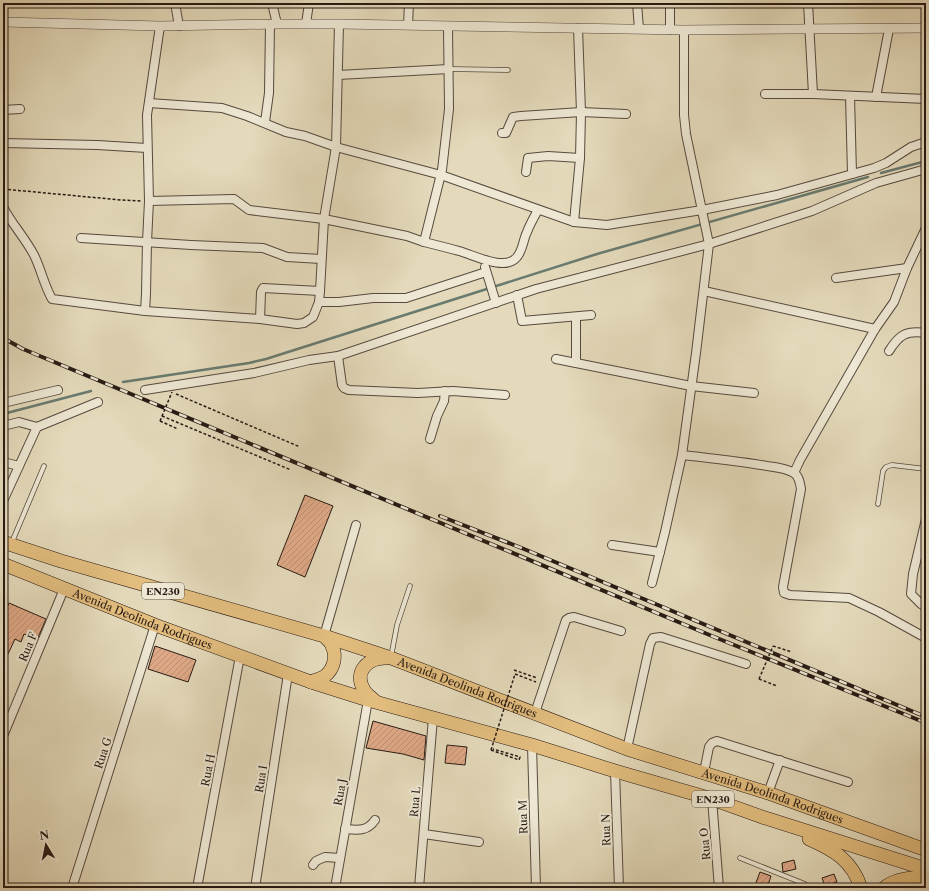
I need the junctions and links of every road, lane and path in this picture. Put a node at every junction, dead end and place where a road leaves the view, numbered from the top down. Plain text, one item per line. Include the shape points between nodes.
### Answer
1 (175, 3) edge
2 (272, 3) edge
3 (309, 3) edge
4 (637, 3) edge
5 (670, 3) edge
6 (808, 3) edge
7 (410, 4) edge
8 (3, 22) edge
9 (274, 24) junction
10 (306, 24) junction
11 (338, 24) junction
12 (408, 25) junction
13 (160, 26) junction
14 (180, 26) junction
15 (448, 26) junction
16 (578, 28) junction
17 (926, 28) edge
18 (639, 29) junction
19 (808, 29) junction
20 (889, 29) junction
21 (670, 30) junction
22 (684, 30) junction
23 (449, 69) junction
24 (508, 70) dead end
25 (338, 75) junction
26 (765, 94) dead end
27 (813, 94) junction
28 (850, 96) junction
29 (876, 97) junction
30 (926, 99) edge
31 (149, 103) junction
32 (20, 109) dead end
33 (3, 110) edge
34 (581, 112) junction
35 (626, 114) dead end
36 (265, 122) junction
37 (502, 133) dead end
38 (926, 142) edge
39 (3, 143) edge
40 (336, 147) junction
41 (147, 148) junction
42 (580, 158) junction
43 (926, 169) edge
44 (526, 172) dead end
45 (852, 174) junction
46 (440, 175) junction
47 (875, 175) junction
48 (3, 189) edge
49 (149, 201) junction
50 (3, 207) edge
51 (538, 210) junction
52 (703, 214) junction
53 (324, 219) junction
54 (574, 222) junction
55 (926, 228) edge
56 (80, 238) dead end
57 (147, 242) junction
58 (424, 242) junction
59 (709, 244) junction
60 (483, 259) junction
61 (322, 260) junction
62 (907, 268) junction
63 (487, 275) junction
64 (836, 278) dead end
65 (320, 291) junction
66 (704, 291) junction
67 (517, 295) junction
68 (495, 299) junction
69 (319, 302) junction
70 (144, 311) junction
71 (591, 315) dead end
72 (576, 317) junction
73 (260, 319) junction
74 (875, 329) junction
75 (926, 333) edge
76 (888, 351) dead end
77 (338, 356) junction
78 (556, 359) dead end
79 (576, 363) junction
80 (691, 386) junction
81 (58, 390) dead end
82 (145, 390) dead end
83 (445, 391) junction
84 (754, 393) dead end
85 (505, 396) dead end
86 (98, 402) dead end
87 (3, 403) edge
88 (162, 416) junction
89 (3, 426) edge
90 (37, 427) junction
91 (178, 429) dead end
92 (430, 439) dead end
93 (300, 447) dead end
94 (682, 455) junction
95 (3, 462) edge
96 (19, 466) junction
97 (44, 466) dead end
98 (291, 470) dead end
99 (926, 470) edge
100 (794, 473) junction
101 (3, 501) edge
102 (878, 504) dead end
103 (926, 519) edge
104 (356, 525) dead end
105 (7, 543) edge
106 (612, 545) dead end
107 (660, 552) junction
108 (3, 564) edge
109 (652, 583) dead end
110 (410, 586) dead end
111 (64, 589) junction
112 (926, 607) edge
113 (155, 625) junction
114 (621, 631) dead end
115 (324, 636) junction
116 (926, 638) edge
117 (792, 652) dead end
118 (240, 656) junction
119 (391, 658) junction
120 (746, 664) dead end
121 (514, 670) dead end
122 (288, 674) junction
123 (536, 678) dead end
124 (311, 682) junction
125 (536, 682) dead end
126 (778, 686) dead end
127 (372, 701) junction
128 (535, 713) junction
129 (433, 718) junction
130 (3, 736) edge
131 (532, 745) junction
132 (493, 749) dead end
133 (627, 749) junction
134 (780, 760) junction
135 (615, 771) junction
136 (704, 772) junction
137 (848, 782) dead end
138 (768, 793) junction
139 (712, 798) junction
140 (762, 817) junction
141 (375, 820) dead end
142 (345, 829) junction
143 (424, 834) junction
144 (479, 842) dead end
145 (926, 850) edge
146 (340, 858) junction
147 (740, 858) dead end
148 (313, 865) dead end
149 (926, 869) edge
150 (926, 878) edge
151 (72, 888) edge
152 (197, 888) edge
153 (256, 888) edge
154 (336, 888) edge
155 (419, 888) edge
156 (536, 888) edge
157 (618, 888) edge
158 (720, 888) edge
159 (806, 888) edge
160 (861, 888) edge
161 (884, 888) edge

1 - 14 street
2 - 9 street
3 - 10 street
4 - 18 street
5 - 21 street
6 - 19 street
7 - 12 street
8 - 13 street
9 - 10 street
9 - 14 street
9 - 36 street
10 - 11 street
11 - 12 street
11 - 25 street
12 - 15 street
13 - 14 street
13 - 31 street
15 - 16 street
15 - 23 street
16 - 18 street
16 - 34 street
17 - 20 street
18 - 21 street
19 - 20 street
19 - 22 street
19 - 27 street
20 - 29 street
21 - 22 street
22 - 52 street via 686,134
23 - 24 lane
23 - 25 street
23 - 46 street via 449,109
25 - 40 street
26 - 27 street
27 - 28 street
28 - 29 street
28 - 45 street
29 - 30 street
31 - 36 street via 222,108
31 - 41 street
32 - 33 street
34 - 35 street
34 - 37 street via 513,118 506,133
34 - 42 street
36 - 40 street via 286,132
38 - 47 street via 911,147 886,163
39 - 41 street via 97,144
40 - 46 street
40 - 53 street
41 - 49 street
42 - 44 street via 528,158
42 - 54 street
43 - 47 street
45 - 47 street
45 - 52 street
46 - 51 street
46 - 58 street
47 - 59 street via 807,213
48 - 49 path
49 - 53 street via 234,199 249,210
49 - 57 street
50 - 70 street via 40,267 52,299
51 - 54 street
51 - 60 street via 517,258 502,263
52 - 54 street via 607,225
52 - 59 street
53 - 58 street via 407,236
53 - 61 street
55 - 62 street
56 - 57 street
57 - 61 street via 263,248 287,257
57 - 70 street
58 - 60 street
59 - 66 street
59 - 67 street
60 - 63 street
61 - 65 street
62 - 64 street
62 - 74 street via 894,302
63 - 68 street
63 - 69 street via 406,298
65 - 69 street
65 - 73 street via 264,288 261,292
66 - 74 street
66 - 80 street
67 - 68 street
67 - 72 street via 522,321
68 - 77 street
69 - 73 street via 313,317 304,323
70 - 73 street
71 - 72 street
72 - 79 street
74 - 100 street
75 - 76 street via 903,334
77 - 82 street via 254,373
77 - 83 street via 342,385 349,390 418,393
78 - 79 street
79 - 80 street
80 - 84 street
80 - 94 street
81 - 87 street
83 - 85 street
83 - 92 street via 444,401
86 - 90 street
88 - 91 path, bridge via 160,421
88 - 93 path, bridge via 172,392
88 - 98 path
89 - 90 street via 19,422
90 - 96 street
94 - 100 street via 738,460
94 - 107 street
95 - 96 street
96 - 101 street
97 - 105 lane
99 - 102 lane via 892,464 886,467 883,471
100 - 116 street via 801,489 784,593 848,598
103 - 112 street via 911,594
104 - 115 street
105 - 115 highway, Avenida Deolinda Rodrigues / EN230
106 - 107 street
107 - 109 street
108 - 111 highway, Avenida Deolinda Rodrigues / EN230
110 - 119 lane via 396,625
111 - 113 highway, Avenida Deolinda Rodrigues / EN230
111 - 130 street, Rua F
113 - 118 highway, Avenida Deolinda Rodrigues / EN230
113 - 151 street, Rua G
114 - 128 street via 574,617 566,620
115 - 119 highway, Avenida Deolinda Rodrigues / EN230
115 - 124 highway via 332,644 334,660 326,676
117 - 126 path, bridge via 773,646 759,679
118 - 122 highway, Avenida Deolinda Rodrigues / EN230
118 - 152 street, Rua H
119 - 127 highway via 370,660 362,672 360,681
119 - 128 highway, Avenida Deolinda Rodrigues / EN230
120 - 133 street via 661,636 653,638
121 - 123 path
122 - 124 highway, Avenida Deolinda Rodrigues / EN230
122 - 153 street, Rua I
124 - 127 highway, Avenida Deolinda Rodrigues / EN230
125 - 132 path, bridge via 515,674 491,750 520,760 520,757
127 - 129 highway, Avenida Deolinda Rodrigues / EN230
127 - 142 street, Rua J
128 - 133 highway, Avenida Deolinda Rodrigues / EN230
129 - 131 highway, Avenida Deolinda Rodrigues / EN230
129 - 143 street, Rua L
131 - 135 highway, Avenida Deolinda Rodrigues / EN230
131 - 156 street, Rua M
133 - 136 highway, Avenida Deolinda Rodrigues / EN230
134 - 136 street via 717,741 709,747
134 - 137 street
134 - 138 street
135 - 139 highway, Avenida Deolinda Rodrigues / EN230
135 - 157 street, Rua N
136 - 138 highway, Avenida Deolinda Rodrigues / EN230
138 - 145 highway, Avenida Deolinda Rodrigues / EN230
139 - 140 highway, Avenida Deolinda Rodrigues / EN230
139 - 158 street, Rua O
140 - 149 highway, Avenida Deolinda Rodrigues / EN230
140 - 160 highway via 838,854 851,867
141 - 142 street via 364,830
142 - 146 street, Rua J
143 - 144 street
143 - 155 street, Rua L
146 - 148 street via 325,857
146 - 154 street, Rua J
147 - 159 lane via 804,884
150 - 161 highway via 902,879

